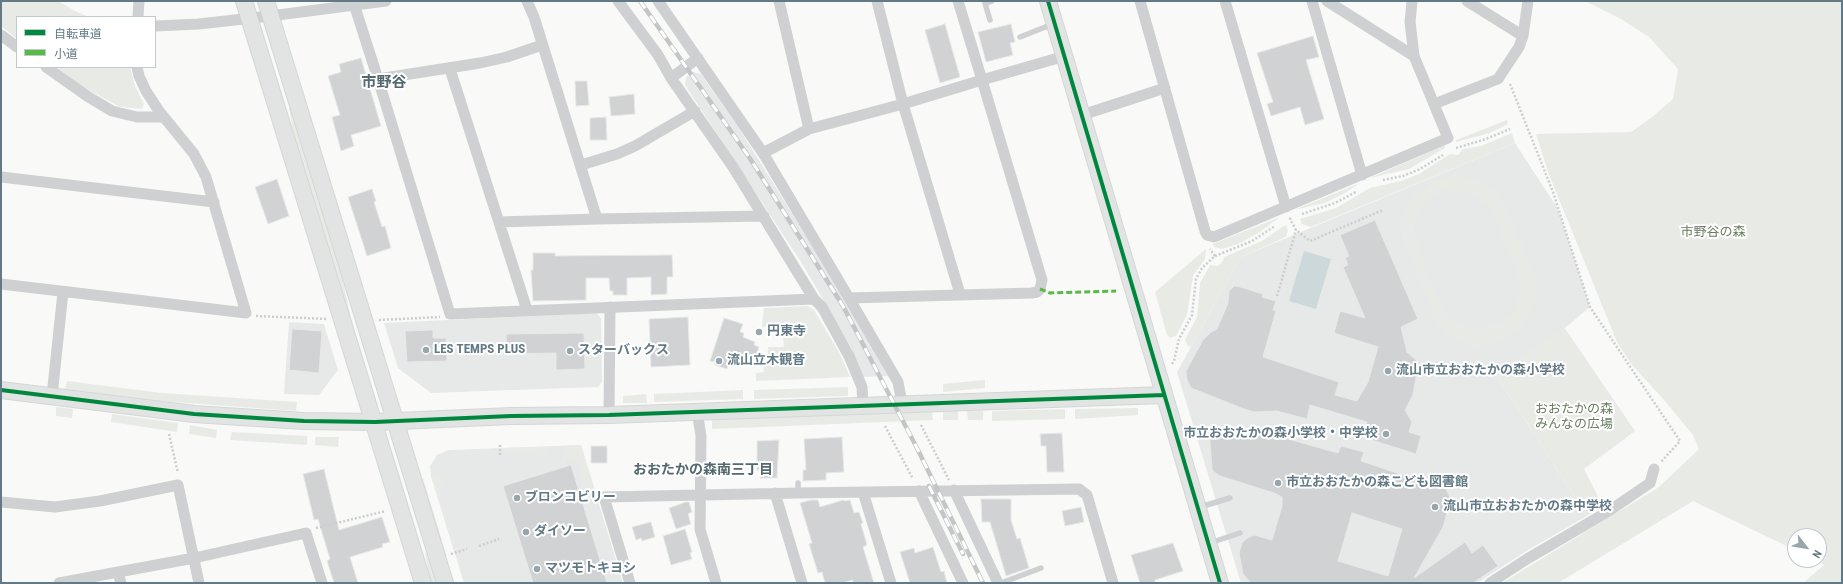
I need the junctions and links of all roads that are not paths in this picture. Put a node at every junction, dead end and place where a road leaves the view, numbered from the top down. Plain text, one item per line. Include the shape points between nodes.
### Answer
1 (139, 1) edge
2 (244, 1) edge
3 (266, 1) edge
4 (386, 1) edge
5 (527, 1) edge
6 (618, 1) edge
7 (658, 1) edge
8 (779, 1) edge
9 (877, 1) edge
10 (958, 1) edge
11 (992, 1) edge
12 (1048, 1) edge
13 (1140, 1) edge
14 (1225, 1) edge
15 (1312, 1) edge
16 (1327, 1) edge
17 (1412, 1) edge
18 (1467, 1) edge
19 (1528, 1) edge
20 (353, 3) edge
21 (138, 16) edge
22 (270, 16) junction
23 (249, 18) junction
24 (990, 20) dead end
25 (1055, 23) junction
26 (156, 26) edge
27 (1, 35) edge
28 (1020, 36) dead end
29 (1523, 36) junction
30 (542, 45) junction
31 (16, 46) edge
32 (1064, 56) junction
33 (1414, 56) junction
34 (698, 58) junction
35 (47, 68) edge
36 (137, 68) edge
37 (450, 69) junction
38 (671, 78) junction
39 (378, 79) junction
40 (982, 80) junction
41 (1165, 88) junction
42 (903, 104) junction
43 (1434, 104) junction
44 (694, 111) junction
45 (1082, 115) junction
46 (164, 117) junction
47 (809, 129) junction
48 (762, 153) junction
49 (580, 165) junction
50 (1362, 175) junction
51 (1, 177) edge
52 (214, 202) junction
53 (1287, 211) junction
54 (764, 216) junction
55 (597, 219) junction
56 (499, 222) junction
57 (1, 284) edge
58 (63, 292) junction
59 (960, 294) junction
60 (849, 298) junction
61 (814, 299) junction
62 (610, 307) junction
63 (527, 310) junction
64 (1, 390) edge
65 (1164, 395) junction
66 (52, 396) junction
67 (902, 404) junction
68 (863, 406) junction
69 (697, 411) junction
70 (609, 415) junction
71 (395, 421) junction
72 (375, 422) junction
73 (1654, 469) road end
74 (954, 490) junction
75 (919, 491) junction
76 (863, 492) junction
77 (775, 493) junction
78 (699, 495) junction
79 (1230, 498) dead end
80 (1, 502) edge
81 (1198, 508) junction
82 (1240, 533) dead end
83 (1208, 543) junction
84 (194, 558) junction
85 (1041, 568) dead end
86 (120, 578) edge
87 (59, 583) edge
88 (199, 583) edge
89 (322, 583) edge
90 (423, 583) edge
91 (445, 583) edge
92 (630, 583) edge
93 (716, 583) edge
94 (802, 583) edge
95 (891, 583) edge
96 (963, 583) edge
97 (999, 583) edge
98 (1113, 583) edge
99 (1220, 583) edge
100 (1490, 583) edge

1 - 21 street
2 - 23 street
3 - 22 street
4 - 20 street
5 - 30 street
6 - 38 street via 658,55
7 - 34 street
8 - 47 street
9 - 42 street
10 - 40 street
11 - 24 lane via 985,3
12 - 25 street
13 - 41 street
14 - 53 street
15 - 50 street
16 - 33 street
17 - 33 street via 1410,22
18 - 29 street
19 - 29 street
20 - 22 street
20 - 39 street
22 - 23 street
22 - 71 street
23 - 26 street
23 - 72 street
25 - 28 lane
25 - 32 street
27 - 31 street
29 - 43 street via 1519,47 1498,79
30 - 37 street via 508,57
30 - 49 street
32 - 40 street
32 - 45 street
33 - 43 street
34 - 38 street
34 - 48 street
35 - 46 street via 112,111 137,116
36 - 46 street via 146,91
37 - 39 street
37 - 56 street
38 - 44 street
39 - 63 street via 450,314
40 - 42 street
40 - 59 street via 1042,285 1037,292 1032,293
41 - 45 street
41 - 53 street via 1207,235 1219,236
42 - 47 street
42 - 59 street
43 - 50 street via 1448,138
44 - 49 street via 635,146
44 - 54 street
45 - 65 street
46 - 52 street via 194,154 206,177
47 - 48 street
48 - 60 street
49 - 55 street
50 - 53 street
51 - 52 street
52 - 58 street via 246,314
54 - 55 street
54 - 61 street
55 - 56 street
56 - 63 street
57 - 58 street
58 - 66 street
59 - 60 street
60 - 67 street via 898,382
61 - 62 street
61 - 68 street via 822,307 849,356 862,387
62 - 63 street
62 - 70 street
64 - 66 street
65 - 67 street
65 - 81 street
66 - 72 street via 201,414
67 - 68 street
68 - 69 street
69 - 70 street
69 - 78 street via 701,436
70 - 71 street
71 - 72 street
71 - 91 street
72 - 90 street
73 - 100 street via 1650,483 1609,511
74 - 75 street
74 - 97 street
74 - 98 street via 1079,489 1088,495
75 - 76 street
75 - 96 street
76 - 77 street via 798,488
76 - 95 street
77 - 78 street
77 - 94 street
78 - 92 street via 604,497
78 - 93 street via 700,529
79 - 81 lane
80 - 84 street via 55,507 100,501 178,485
81 - 83 street
82 - 83 lane
83 - 99 street
84 - 86 street
84 - 88 street
84 - 89 street via 306,533
85 - 97 lane
86 - 87 street

